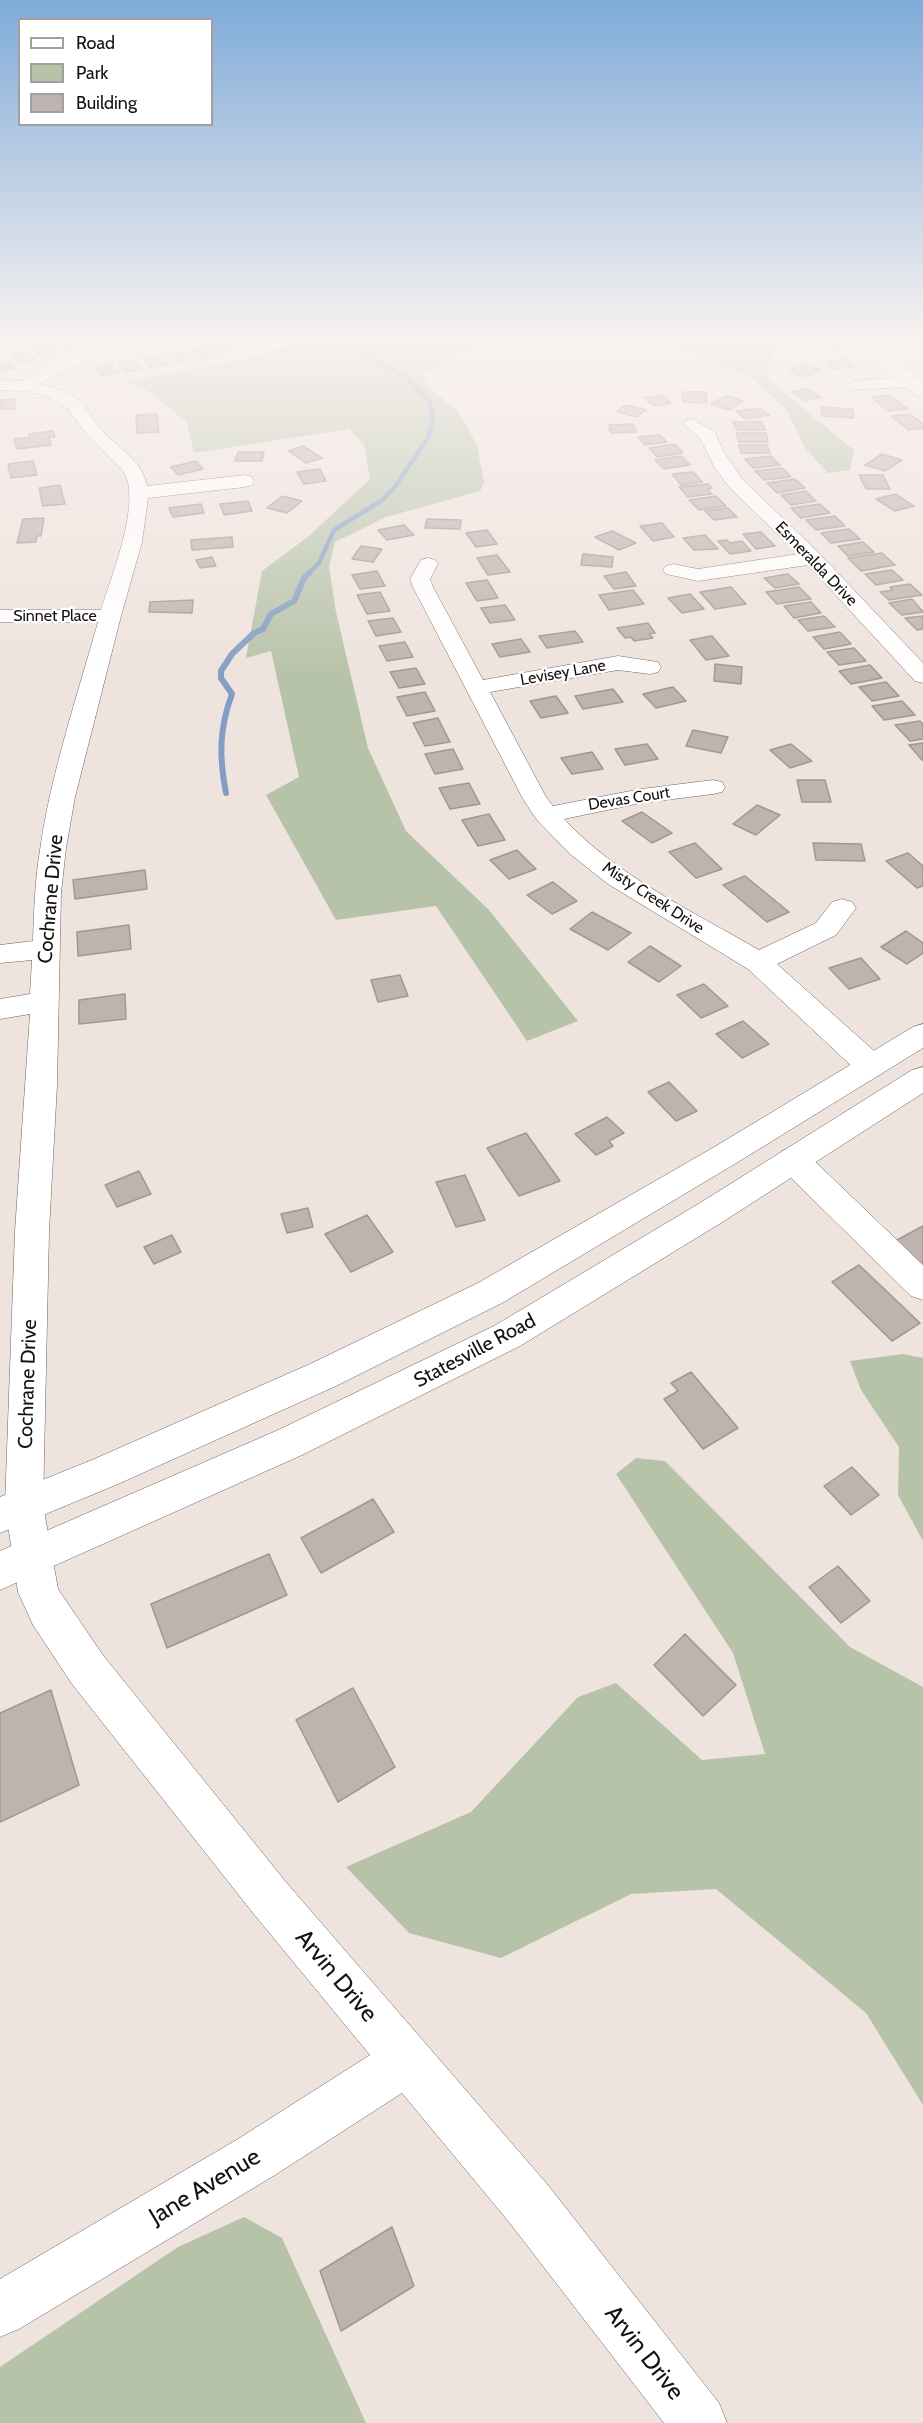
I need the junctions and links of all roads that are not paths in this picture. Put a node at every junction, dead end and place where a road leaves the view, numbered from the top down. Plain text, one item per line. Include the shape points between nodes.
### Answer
1 (115, 452) edge
2 (713, 452) edge
3 (245, 482) dead end
4 (139, 493) junction
5 (813, 558) junction
6 (428, 564) dead end
7 (673, 570) dead end
8 (0, 616) edge
9 (110, 616) junction
10 (650, 667) dead end
11 (923, 676) edge
12 (476, 688) junction
13 (713, 788) dead end
14 (546, 815) junction
15 (842, 908) dead end
16 (46, 949) junction
17 (0, 954) edge
18 (758, 962) junction
19 (45, 1002) junction
20 (0, 1009) edge
21 (923, 1034) edge
22 (871, 1066) junction
23 (923, 1078) edge
24 (793, 1160) junction
25 (923, 1286) edge
26 (12, 1510) edge
27 (15, 1565) edge
28 (407, 2060) junction
29 (0, 2310) edge
30 (699, 2423) edge

1 - 4 street, Cochrane Drive via 136,476
2 - 5 street, Esmeralda Drive via 723,470
3 - 4 street
4 - 9 street, Cochrane Drive via 132,542
5 - 7 street via 699,575
5 - 11 street, Esmeralda Drive
6 - 12 street, Misty Creek Drive via 420,579 423,587
8 - 9 street, Sinnet Place
9 - 16 street, Cochrane Drive via 55,838
10 - 12 street, Levisey Lane via 618,663
12 - 14 street, Misty Creek Drive
13 - 14 street, Devas Court via 641,796
14 - 18 street, Misty Creek Drive via 617,878
15 - 18 street via 826,928
16 - 17 street
16 - 19 street, Cochrane Drive
18 - 22 street, Misty Creek Drive
19 - 20 street
19 - 26 street, Cochrane Drive
21 - 22 street
22 - 26 street via 490,1293 322,1375
23 - 24 street, Statesville Road
24 - 25 street
24 - 27 street, Statesville Road via 507,1336 289,1443
26 - 27 street, Arvin Drive
27 - 28 street, Arvin Drive via 38,1592 87,1669 269,1897
28 - 29 street, Jane Avenue via 203,2189
28 - 30 street, Arvin Drive via 528,2204

